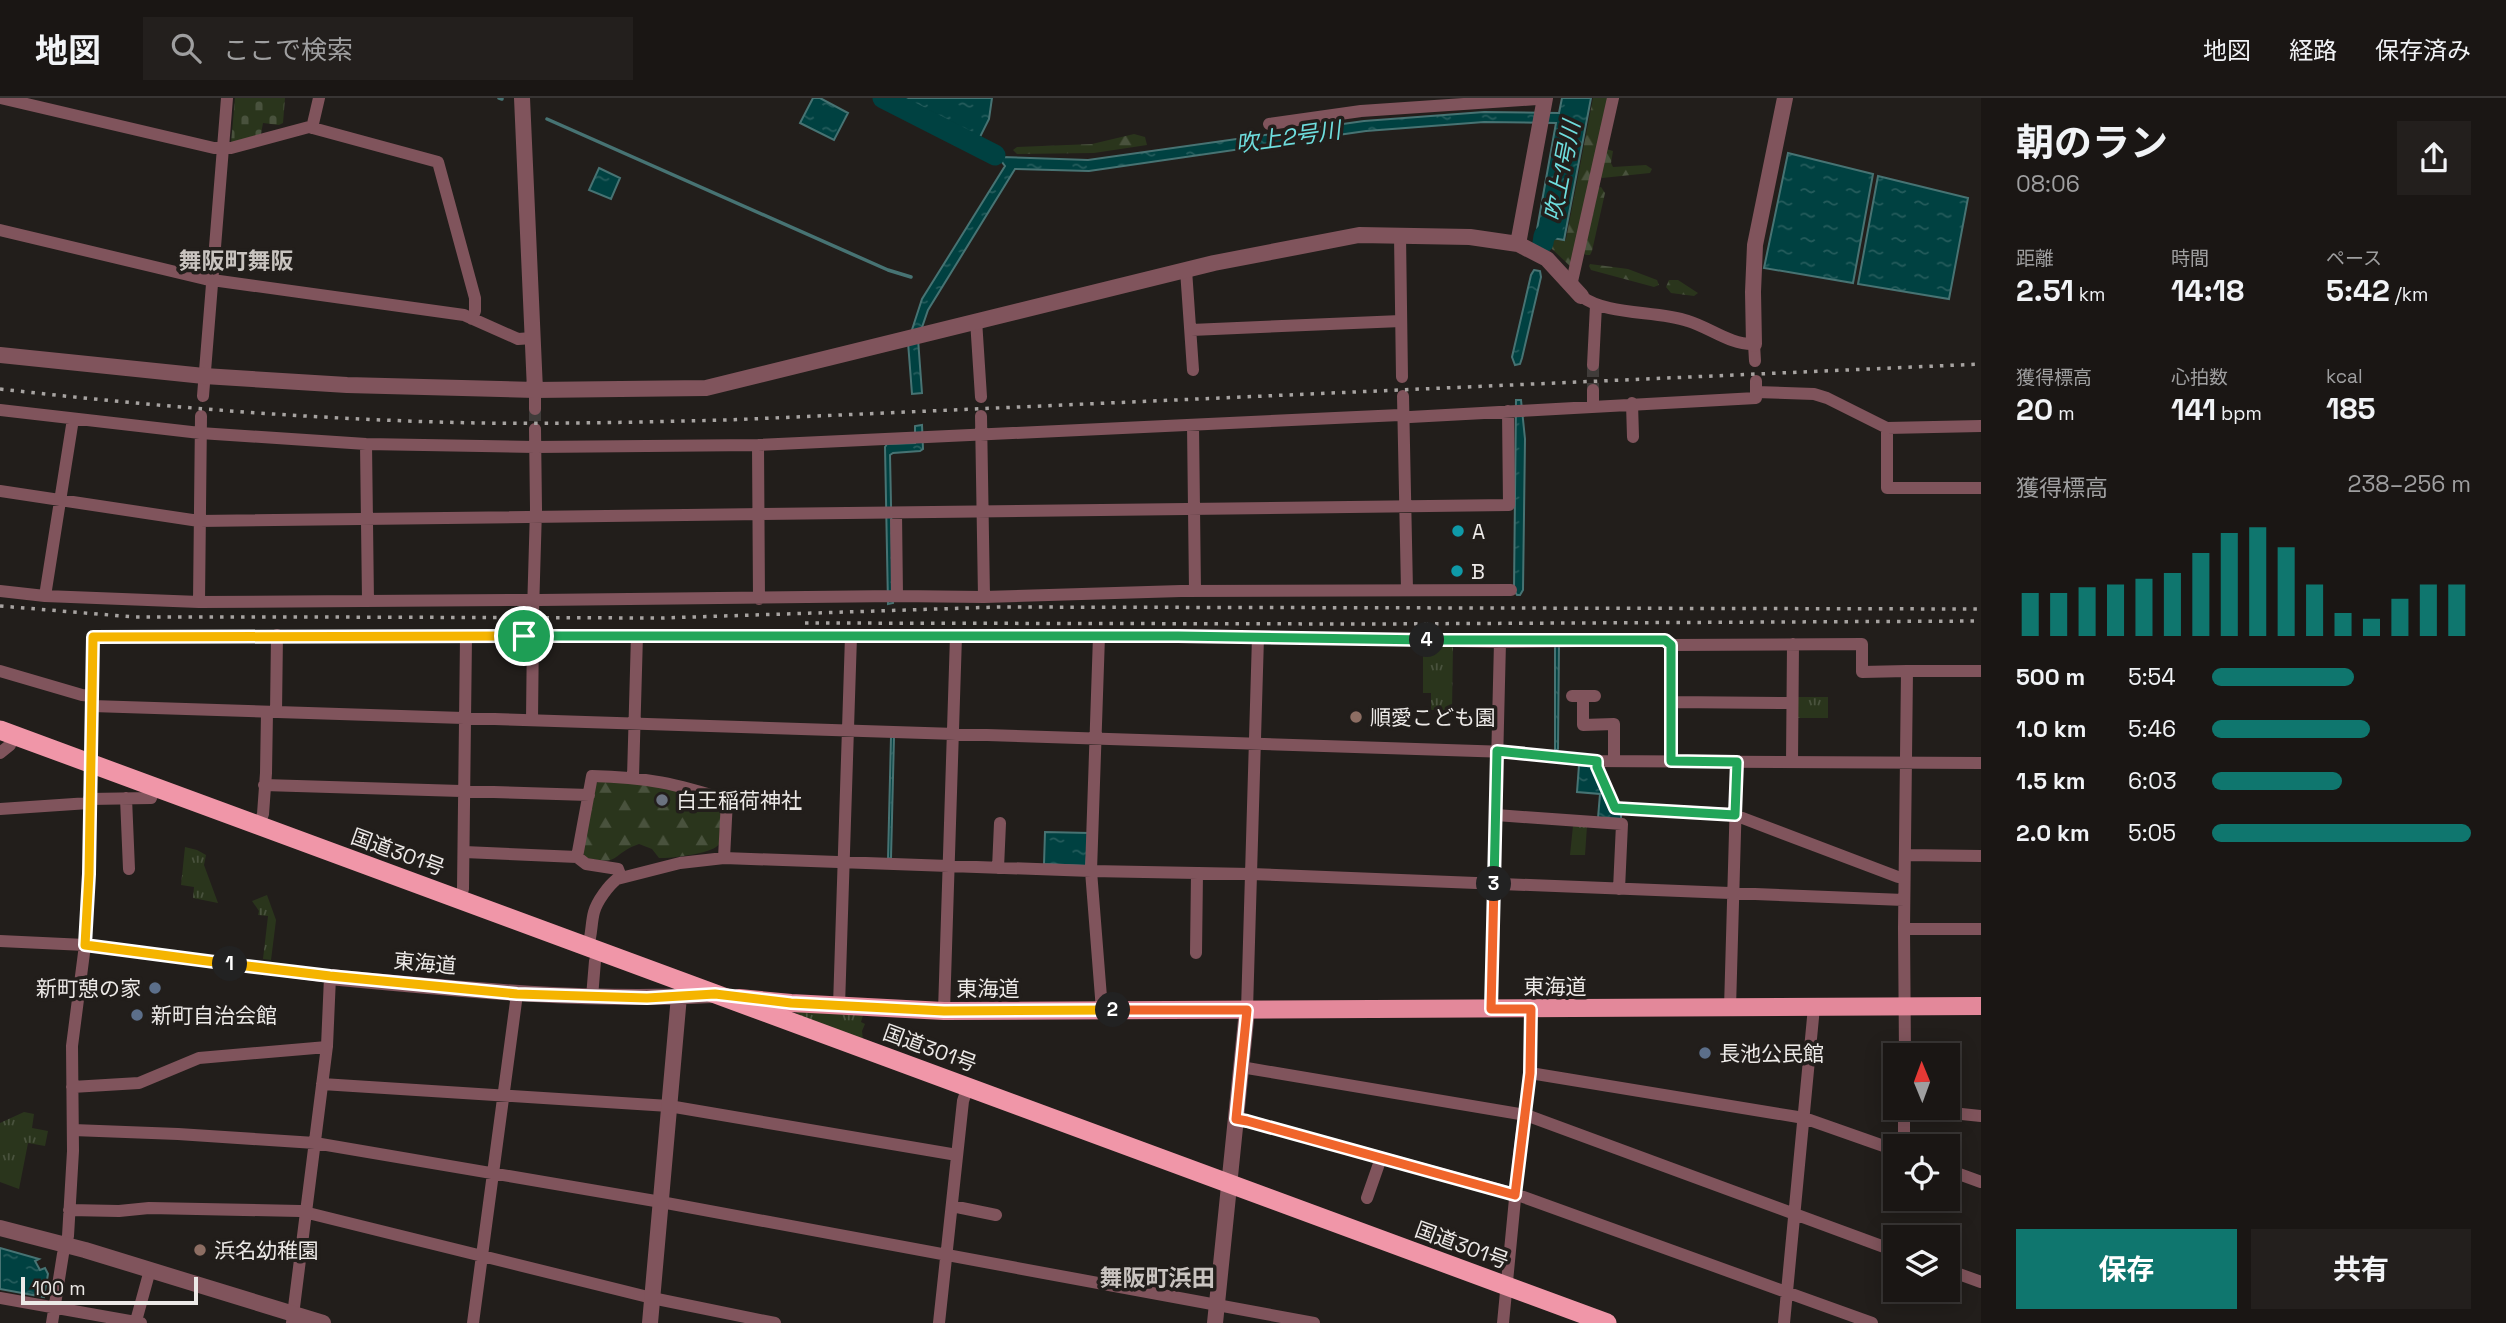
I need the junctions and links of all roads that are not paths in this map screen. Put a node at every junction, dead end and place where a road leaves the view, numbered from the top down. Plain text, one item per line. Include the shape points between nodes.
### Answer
1 (1, 98) edge
2 (227, 98) edge
3 (319, 98) edge
4 (522, 98) edge
5 (1613, 98) edge
6 (1785, 98) edge
7 (1545, 102) edge
8 (1269, 124) dead end
9 (312, 128) junction
10 (222, 148) junction
11 (0, 230) edge
12 (1400, 235) junction
13 (1518, 244) junction
14 (1186, 270) junction
15 (212, 279) junction
16 (1576, 291) junction
17 (1596, 305) junction
18 (472, 319) junction
19 (976, 320) junction
20 (1401, 321) junction
21 (1191, 330) junction
22 (533, 338) junction
23 (1755, 344) junction
24 (0, 355) edge
25 (1755, 361) dead end
26 (1592, 365) tunnel mouth
27 (1192, 370) dead end
28 (204, 376) junction
29 (1402, 377) dead end
30 (535, 390) junction
31 (1593, 390) tunnel mouth
32 (203, 396) dead end
33 (981, 397) dead end
34 (1403, 397) dead end
35 (1632, 403) junction
36 (1593, 406) junction
37 (535, 409) tunnel mouth
38 (0, 410) edge
39 (1516, 411) junction
40 (201, 416) dead end
41 (981, 416) dead end
42 (1403, 416) junction
43 (73, 419) junction
44 (1193, 425) junction
45 (1981, 426) edge
46 (1887, 428) junction
47 (535, 429) tunnel mouth
48 (200, 433) junction
49 (982, 436) junction
50 (1633, 437) dead end
51 (366, 444) junction
52 (758, 446) junction
53 (535, 447) junction
54 (1981, 488) edge
55 (0, 491) edge
56 (60, 500) junction
57 (1405, 507) junction
58 (1194, 509) junction
59 (983, 512) junction
60 (891, 513) junction
61 (759, 514) junction
62 (535, 517) junction
63 (367, 519) junction
64 (200, 521) junction
65 (1407, 590) junction
66 (1511, 590) dead end
67 (0, 591) edge
68 (1195, 591) junction
69 (893, 596) junction
70 (45, 597) junction
71 (984, 597) junction
72 (760, 598) junction
73 (368, 601) junction
74 (199, 603) junction
75 (536, 606) junction
76 (532, 634) junction
77 (277, 635) junction
78 (637, 635) junction
79 (851, 636) junction
80 (956, 636) junction
81 (1099, 636) junction
82 (466, 637) junction
83 (1258, 637) junction
84 (1500, 642) junction
85 (1793, 644) junction
86 (1671, 645) junction
87 (0, 671) edge
88 (1908, 671) junction
89 (1981, 671) edge
90 (1583, 696) dead end
91 (92, 701) junction
92 (1671, 702) junction
93 (1792, 703) junction
94 (271, 712) junction
95 (465, 718) junction
96 (532, 720) junction
97 (634, 724) junction
98 (848, 730) junction
99 (7, 733) edge
100 (953, 734) junction
101 (1095, 738) junction
102 (1255, 743) junction
103 (1497, 751) junction
104 (0, 753) edge
105 (1597, 761) junction
106 (1614, 761) junction
107 (1671, 761) junction
108 (1737, 762) junction
109 (1792, 762) junction
110 (1907, 762) junction
111 (90, 763) junction
112 (1981, 763) edge
113 (633, 777) junction
114 (264, 785) junction
115 (155, 787) junction
116 (464, 791) junction
117 (589, 795) junction
118 (126, 798) junction
119 (89, 801) junction
120 (0, 809) edge
121 (1496, 815) junction
122 (1735, 815) junction
123 (1000, 823) dead end
124 (259, 825) junction
125 (464, 852) junction
126 (1906, 855) junction
127 (1981, 856) edge
128 (577, 857) junction
129 (724, 858) junction
130 (844, 862) junction
131 (948, 866) junction
132 (998, 868) junction
133 (129, 869) dead end
134 (1091, 871) junction
135 (1197, 873) junction
136 (1251, 874) junction
137 (621, 877) junction
138 (1904, 877) junction
139 (1494, 884) junction
140 (1619, 889) junction
141 (1733, 895) junction
142 (460, 899) junction
143 (1904, 900) junction
144 (1904, 929) junction
145 (1981, 929) edge
146 (0, 941) edge
147 (85, 945) junction
148 (591, 953) junction
149 (1196, 953) dead end
150 (330, 976) junction
151 (682, 990) junction
152 (517, 994) junction
153 (715, 994) junction
154 (592, 997) junction
155 (839, 1006) junction
156 (1981, 1006) edge
157 (1730, 1007) junction
158 (1814, 1007) junction
159 (1904, 1007) junction
160 (1491, 1009) junction
161 (1531, 1009) junction
162 (1102, 1010) junction
163 (1247, 1010) junction
164 (944, 1011) junction
165 (1905, 1043) edge
166 (327, 1047) junction
167 (1241, 1067) junction
168 (1530, 1073) junction
169 (322, 1084) junction
170 (72, 1087) junction
171 (968, 1087) junction
172 (504, 1096) junction
173 (669, 1106) junction
174 (1960, 1114) edge
175 (1526, 1115) junction
176 (1981, 1116) edge
177 (1804, 1118) junction
178 (1236, 1119) junction
179 (73, 1130) junction
180 (315, 1143) junction
181 (1883, 1146) edge
182 (957, 1155) junction
183 (1381, 1157) junction
184 (494, 1173) junction
185 (1960, 1174) edge
186 (1981, 1182) edge
187 (1229, 1184) junction
188 (1515, 1195) junction
189 (1367, 1198) dead end
190 (661, 1202) junction
191 (952, 1206) junction
192 (69, 1210) junction
193 (306, 1212) junction
194 (996, 1214) dead end
195 (1794, 1215) junction
196 (0, 1228) edge
197 (65, 1245) junction
198 (1883, 1247) edge
199 (947, 1254) junction
200 (482, 1256) junction
201 (150, 1270) junction
202 (1960, 1274) edge
203 (1981, 1282) edge
204 (1506, 1286) junction
205 (1787, 1292) junction
206 (0, 1298) edge
207 (652, 1298) junction
208 (1217, 1305) junction
209 (54, 1308) junction
210 (293, 1319) edge
211 (139, 1322) edge
212 (52, 1323) edge
213 (323, 1323) edge
214 (473, 1323) edge
215 (650, 1323) edge
216 (775, 1323) edge
217 (939, 1323) edge
218 (1215, 1323) edge
219 (1314, 1323) edge
220 (1503, 1323) edge
221 (1607, 1323) edge
222 (1784, 1323) edge
223 (1872, 1323) edge

1 - 10 street
2 - 10 street
3 - 9 street
4 - 22 street
5 - 16 street
6 - 23 street via 1755,245
7 - 8 street via 1361,111
7 - 13 street
9 - 10 street
9 - 18 street via 439,162 475,298
10 - 15 street
11 - 15 street
12 - 13 street via 1476,237
12 - 14 street via 1340,237
12 - 20 street
13 - 16 street via 1548,259
14 - 19 street
14 - 21 street
15 - 18 street
15 - 28 street
16 - 17 street
17 - 23 street via 1680,318 1739,344
17 - 26 street
18 - 22 street via 517,339
19 - 30 street via 706,388
19 - 33 street
20 - 21 street
20 - 29 street
21 - 27 street
22 - 30 street
23 - 25 street
24 - 28 street
28 - 30 street
28 - 32 street
30 - 37 street
31 - 36 street
34 - 42 street
35 - 36 street
35 - 46 street via 1756,398 1756,387 1814,394
35 - 50 street
36 - 39 street
38 - 43 street
39 - 42 street
39 - 57 street via 1509,505
40 - 48 street
41 - 49 street
42 - 44 street
42 - 57 street
43 - 48 street
43 - 56 street
44 - 49 street
44 - 58 street
45 - 46 street
46 - 54 street via 1887,488
47 - 53 street
48 - 51 street
48 - 64 street
49 - 52 street
49 - 59 street
51 - 53 street
51 - 63 street
52 - 53 street
52 - 61 street
53 - 62 street
55 - 56 street
56 - 64 street
56 - 70 street
57 - 58 street
57 - 65 street
58 - 59 street
58 - 68 street
59 - 60 street
59 - 71 street
60 - 61 street
60 - 69 street
61 - 62 street
61 - 72 street
62 - 63 street
62 - 75 street
63 - 64 street
63 - 73 street
64 - 74 street
65 - 66 street
65 - 68 street
67 - 70 street
68 - 71 street
69 - 71 street
69 - 72 street
70 - 74 street
72 - 75 street
73 - 74 street
73 - 75 street, bridge via 525,600
76 - 78 street
76 - 82 street
76 - 96 street
77 - 82 street
77 - 91 street via 93,637
77 - 94 street
78 - 79 street
78 - 97 street
79 - 80 street
79 - 98 street
80 - 81 street
80 - 100 street
81 - 83 street
81 - 101 street
82 - 95 street
83 - 84 street
83 - 102 street
84 - 86 street via 1665,640
84 - 103 street
85 - 86 street
85 - 88 street via 1862,644 1862,672
85 - 93 street
86 - 92 street
87 - 91 street
88 - 89 street
88 - 110 street
90 - 106 street via 1583,725 1614,724
91 - 94 street
91 - 111 street
92 - 93 street
92 - 107 street
93 - 109 street
94 - 95 street
94 - 114 street
95 - 96 street
95 - 116 street
96 - 97 street
97 - 98 street
97 - 113 street
98 - 100 street
98 - 130 street
99 - 104 street via 10,745
99 - 111 highway, 国道301号
100 - 101 street
100 - 131 street
101 - 102 street
101 - 134 street
102 - 103 street
102 - 136 street
103 - 105 street
103 - 121 street
105 - 106 street
105 - 122 street via 1615,808
106 - 107 street
107 - 108 street
108 - 109 street
108 - 122 street
109 - 110 street
110 - 112 street
110 - 126 street
111 - 115 highway, 国道301号
111 - 119 street
113 - 117 street via 592,776
113 - 129 street via 727,800
114 - 116 street
114 - 124 street
115 - 118 street via 151,798
115 - 124 highway, 国道301号
116 - 117 street
116 - 125 street
117 - 128 street
118 - 119 street
118 - 133 street
119 - 120 street
119 - 147 street
121 - 139 street
121 - 140 street via 1622,824
122 - 138 street
122 - 141 street
123 - 132 street
124 - 142 highway, 国道301号
125 - 128 street
125 - 142 street
126 - 127 street
126 - 138 street
128 - 137 street via 586,864 618,869
129 - 130 street
129 - 137 street via 693,860
130 - 131 street
130 - 155 street
131 - 132 street
131 - 164 street
132 - 134 street
134 - 135 street
134 - 162 street
135 - 136 street
135 - 149 street
136 - 139 street
136 - 163 street
137 - 148 street via 594,910
138 - 143 street
139 - 140 street
139 - 160 street
140 - 141 street
141 - 143 street
141 - 157 street
142 - 148 highway, 国道301号
143 - 144 street
144 - 145 street
144 - 159 street
146 - 147 street, 東海道
147 - 150 street, 東海道
147 - 170 street via 72,1046
148 - 151 highway, 国道301号
148 - 154 street
150 - 152 street, 東海道
150 - 166 street
151 - 153 highway, 国道301号
151 - 154 street, 東海道
151 - 173 street
152 - 154 street, 東海道
152 - 172 street
153 - 155 main road, 東海道
153 - 171 highway, 国道301号
155 - 164 main road, 東海道
156 - 159 main road, 東海道
157 - 158 main road, 東海道
157 - 161 main road, 東海道
158 - 159 main road, 東海道
158 - 177 street
159 - 165 street
160 - 161 main road, 東海道
160 - 163 main road, 東海道
161 - 168 street
162 - 163 main road, 東海道
162 - 164 main road, 東海道
163 - 167 street
166 - 169 street
166 - 170 street via 199,1058 139,1083
167 - 175 street
167 - 178 street
168 - 175 street
168 - 177 street
169 - 172 street
169 - 180 street
170 - 179 street
171 - 182 street via 962,1101
171 - 187 highway, 国道301号
172 - 173 street
172 - 184 street
173 - 182 street
173 - 190 street
174 - 176 street
175 - 188 street
175 - 195 street
177 - 181 street
177 - 195 street
178 - 183 street
178 - 187 street
179 - 180 street
179 - 192 street
180 - 184 street
180 - 193 street
182 - 191 street
183 - 188 street
183 - 189 street
184 - 190 street
184 - 200 street
185 - 186 street
187 - 204 highway, 国道301号
187 - 208 street
188 - 204 street
188 - 205 street
190 - 199 street
190 - 207 street
191 - 194 street
191 - 199 street
192 - 193 street
192 - 197 street
193 - 200 street
193 - 210 street
195 - 198 street
195 - 205 street
196 - 197 street
197 - 201 street
197 - 209 street
199 - 208 street
199 - 217 street
200 - 207 street
200 - 214 street
201 - 210 street
201 - 211 street
202 - 203 street
204 - 220 street
204 - 221 highway, 国道301号
205 - 222 street
205 - 223 street
206 - 209 street
207 - 215 street
207 - 216 street
208 - 218 street
208 - 219 street
209 - 211 street
209 - 212 street
210 - 213 street

